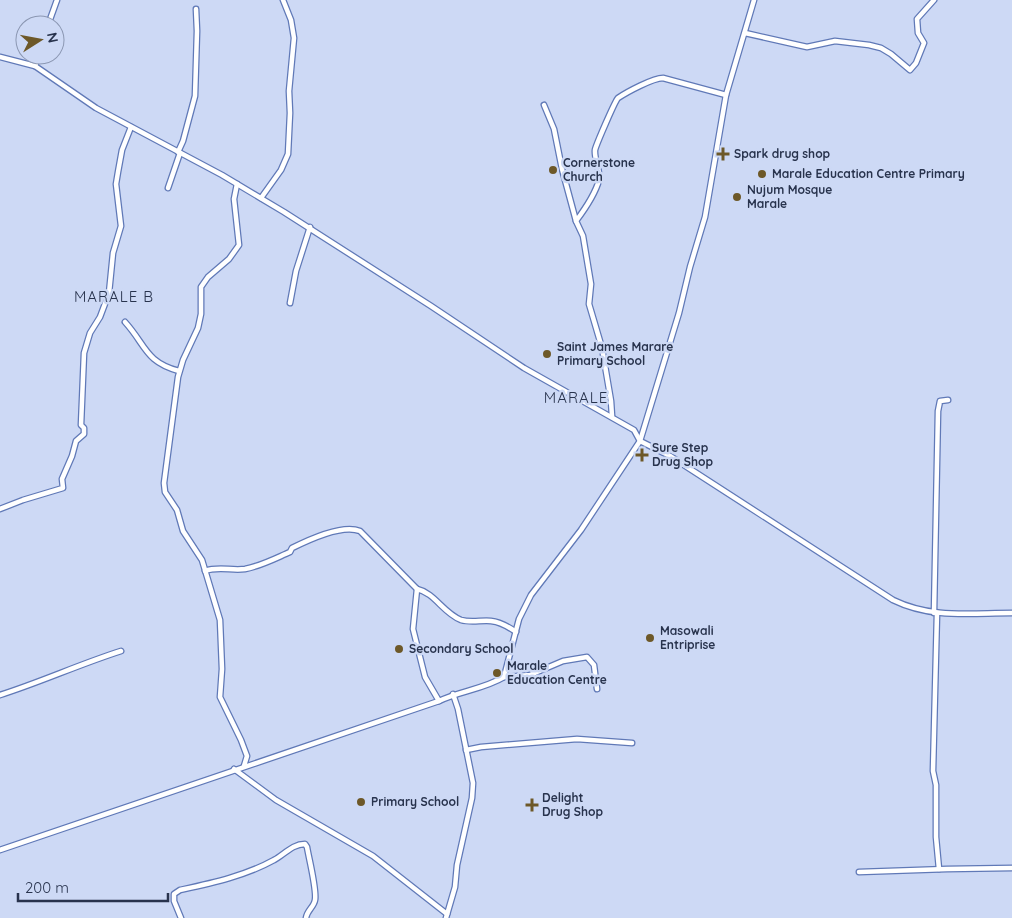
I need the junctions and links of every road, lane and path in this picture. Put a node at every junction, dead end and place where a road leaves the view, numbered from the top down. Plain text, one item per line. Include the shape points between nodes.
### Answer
1 (57, 0) edge
2 (283, 0) edge
3 (754, 0) edge
4 (934, 0) edge
5 (196, 9) dead end
6 (52, 15) edge
7 (745, 33) junction
8 (0, 57) edge
9 (35, 66) joint
10 (726, 95) junction
11 (544, 105) dead end
12 (131, 127) junction
13 (179, 152) junction
14 (237, 184) junction
15 (168, 188) dead end
16 (262, 198) junction
17 (576, 220) junction
18 (310, 227) junction
19 (290, 302) dead end
20 (125, 322) dead end
21 (179, 370) junction
22 (948, 400) dead end
23 (612, 416) junction
24 (640, 441) junction
25 (0, 509) edge
26 (205, 571) junction
27 (417, 590) junction
28 (935, 613) junction
29 (1012, 613) edge
30 (516, 632) junction
31 (121, 651) dead end
32 (504, 678) junction
33 (597, 689) dead end
34 (453, 694) junction
35 (0, 696) edge
36 (439, 701) junction
37 (632, 743) dead end
38 (466, 750) junction
39 (244, 766) junction
40 (234, 769) junction
41 (0, 850) edge
42 (1012, 868) edge
43 (939, 869) junction
44 (859, 872) dead end
45 (446, 916) edge
46 (181, 918) edge
47 (306, 918) edge

1 - 6 street
2 - 16 street via 294,38 288,154
3 - 7 street
4 - 7 street via 917,19 918,33 924,43 910,70 891,54 869,45 835,41 807,47
5 - 13 street via 195,96
7 - 10 street
8 - 9 street
9 - 12 street via 87,103
10 - 17 street via 655,78 617,99 596,146 597,187
10 - 24 street via 705,217
11 - 17 street via 554,129
12 - 13 street
12 - 25 street via 122,150 116,184 120,226 110,288 84,352 84,434 76,441 62,480 63,488
13 - 14 street
13 - 15 street
14 - 16 street
14 - 21 street via 234,199 239,245 229,259 202,282 198,328
16 - 18 street
17 - 23 street via 592,284 589,304 602,348
18 - 19 street
18 - 23 street via 524,368
20 - 21 street via 155,361
21 - 26 street via 164,487
22 - 28 street via 940,401 938,411
23 - 24 street via 634,430
24 - 28 street via 670,456 893,600
24 - 30 street via 581,530 531,595
26 - 27 street via 214,568 244,569 290,552 308,540 352,529 365,534
26 - 39 street via 220,620 220,697 241,740 246,756
27 - 30 street via 431,595 459,619 496,622
27 - 36 street via 413,630 425,677
28 - 29 street
28 - 43 street via 933,771
30 - 32 street
31 - 35 street
32 - 33 street via 530,675 563,661 587,657 594,665
32 - 34 street
34 - 36 street
34 - 38 street
36 - 39 street
37 - 38 street via 577,738
38 - 45 street via 472,798 455,887
39 - 40 street
40 - 41 street
40 - 45 street via 276,800 373,856
42 - 43 street
43 - 44 street
46 - 47 street via 174,901 174,894 180,890 253,870 296,845 305,844 315,894 314,904

